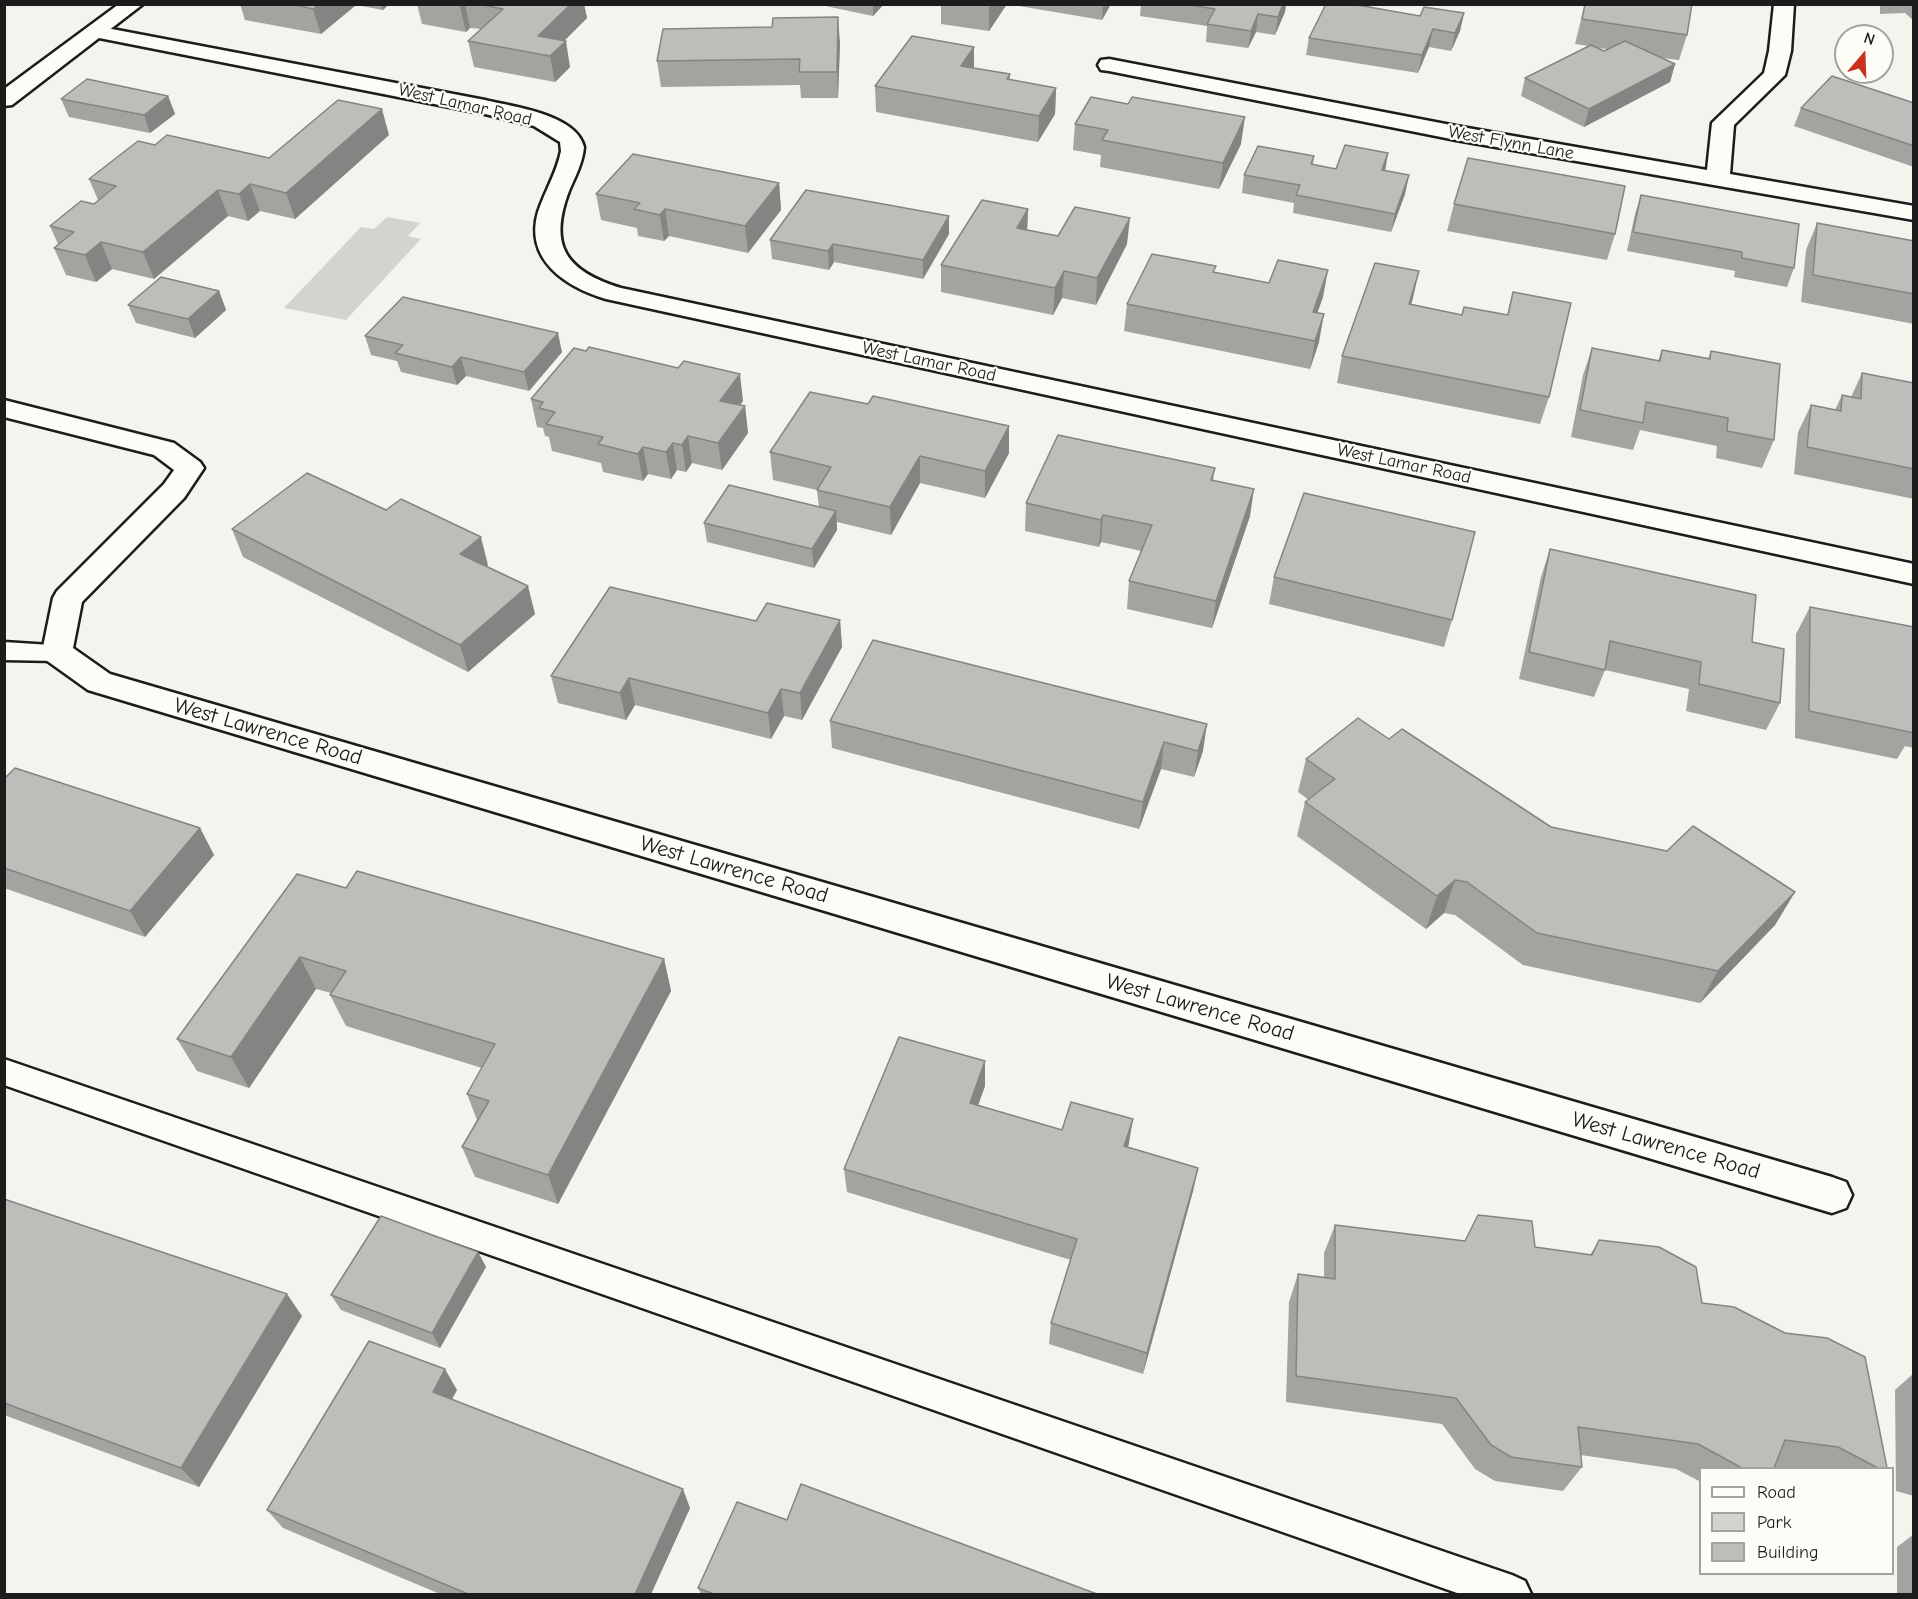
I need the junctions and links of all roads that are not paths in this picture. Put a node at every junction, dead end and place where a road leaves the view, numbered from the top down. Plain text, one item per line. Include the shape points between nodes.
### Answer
1 (133, 4) edge
2 (1784, 4) edge
3 (96, 32) junction
4 (1109, 65) dead end
5 (4, 100) edge
6 (1718, 179) junction
7 (1914, 213) edge
8 (4, 408) edge
9 (1914, 574) edge
10 (4, 651) edge
11 (57, 652) junction
12 (4, 1072) edge
13 (1832, 1195) dead end
14 (1512, 1594) edge

1 - 3 street
2 - 6 street via 1774,75 1723,123
3 - 5 street
3 - 9 street, West Lamar Road via 485,107 560,131 573,145 548,221 549,245 571,274 615,294
4 - 6 street, West Flynn Lane
6 - 7 street, West Flynn Lane
8 - 11 street via 164,449 190,468 174,491 68,598
10 - 11 lane
11 - 13 street, West Lawrence Road via 99,682
12 - 14 lane

